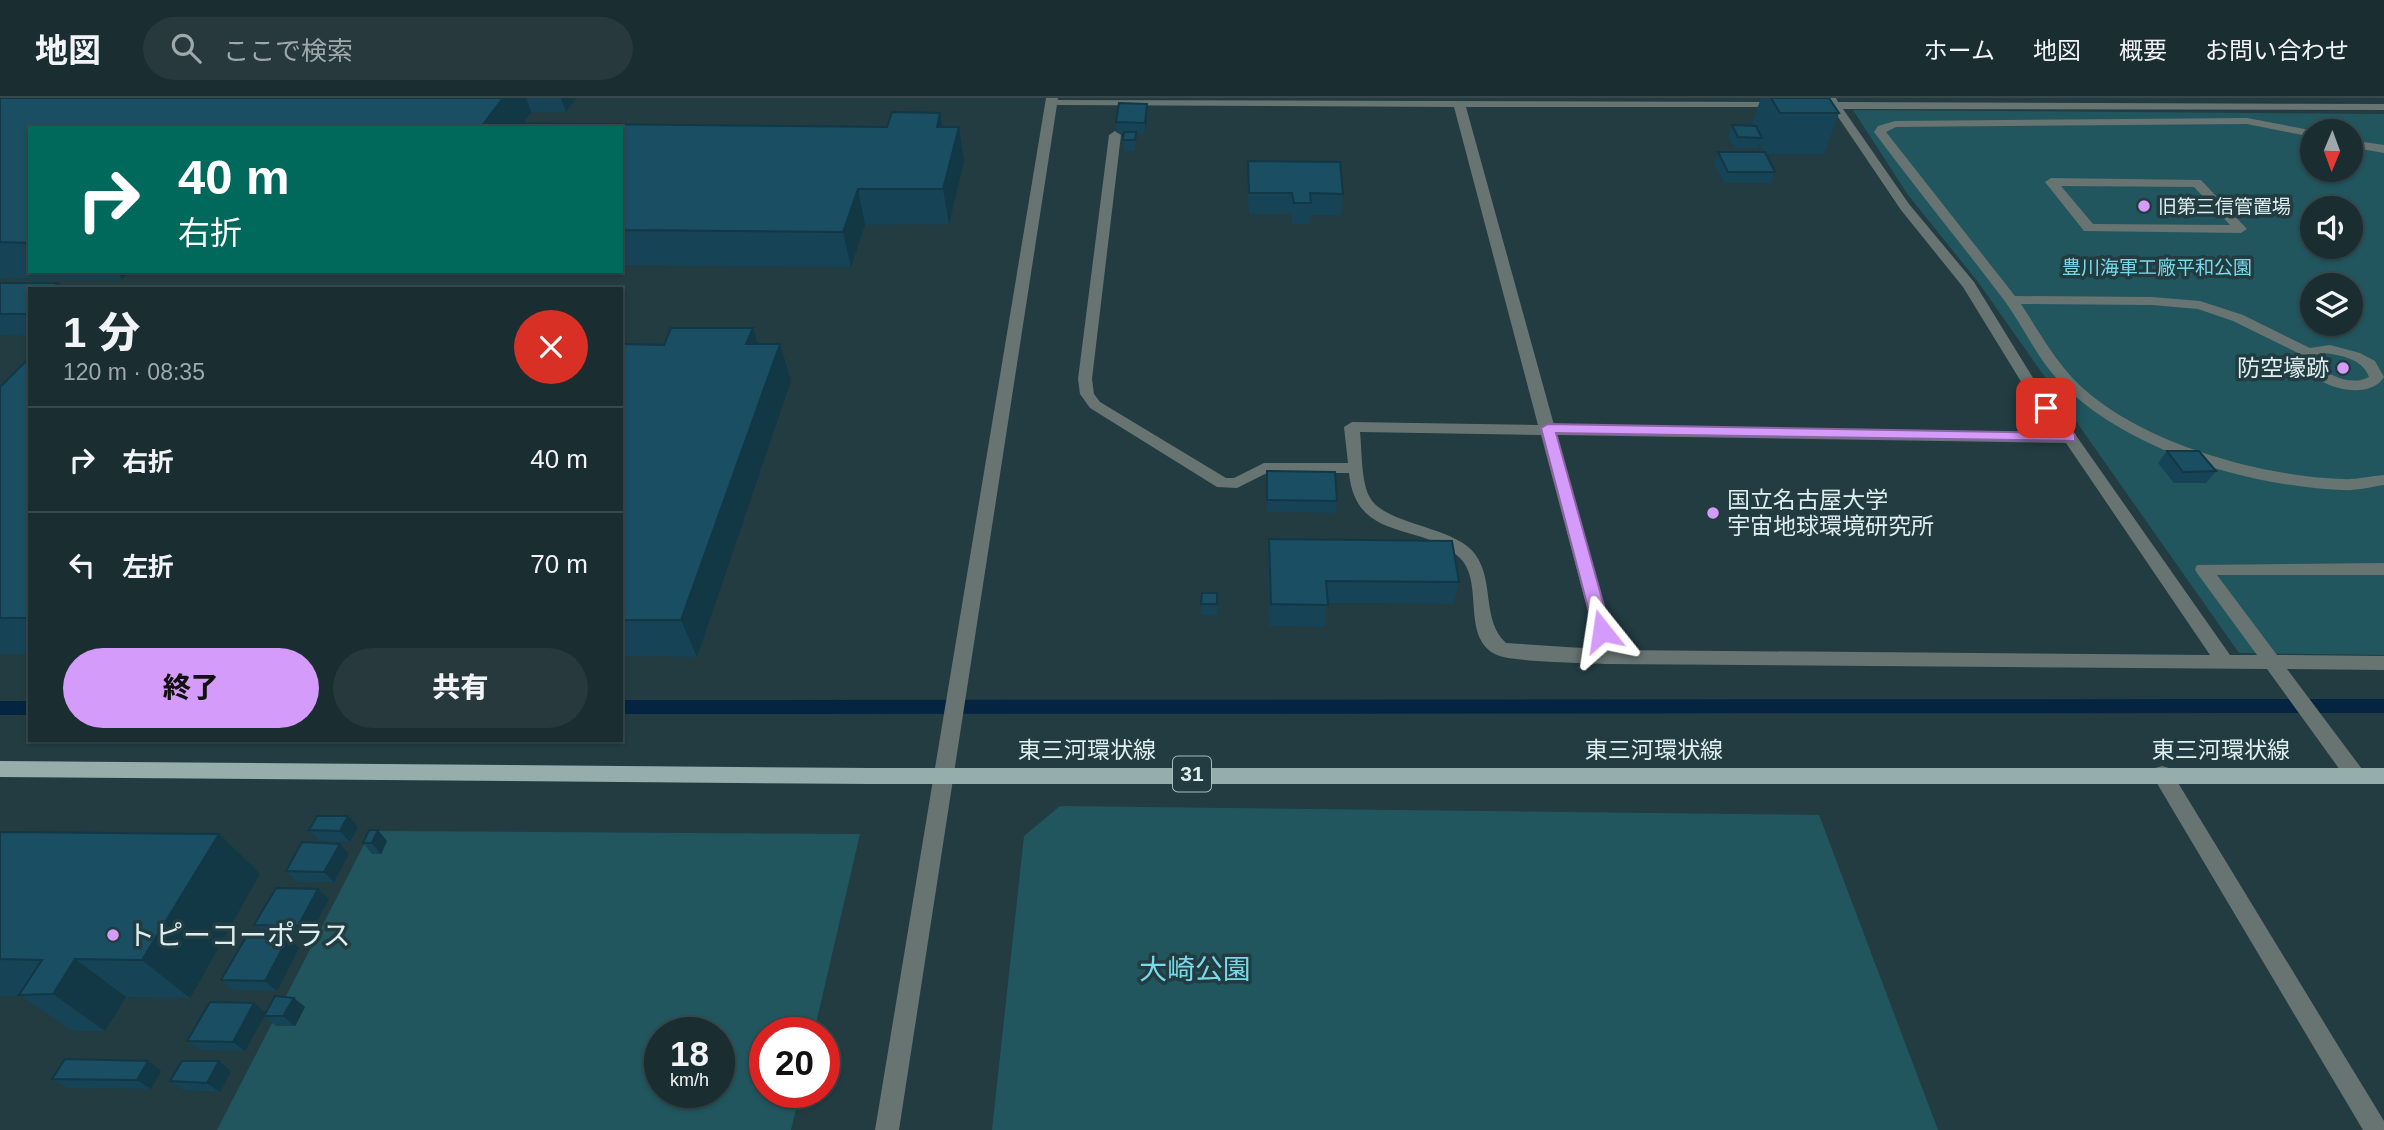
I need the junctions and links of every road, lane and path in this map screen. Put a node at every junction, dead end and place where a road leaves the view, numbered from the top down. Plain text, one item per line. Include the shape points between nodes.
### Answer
1 (1052, 100) edge
2 (1832, 101) edge
3 (1616, 102) edge
4 (1460, 104) junction
5 (1789, 105) edge
6 (1803, 105) edge
7 (2384, 107) edge
8 (2300, 132) edge
9 (1115, 135) edge
10 (2363, 145) edge
11 (2384, 149) edge
12 (2051, 182) joint
13 (2011, 300) junction
14 (2309, 354) junction
15 (2379, 384) edge
16 (1548, 428) junction
17 (2070, 438) junction
18 (1356, 468) junction
19 (2384, 480) edge
20 (2384, 569) edge
21 (1609, 657) junction
22 (2224, 661) junction
23 (2274, 663) junction
24 (2384, 663) edge
25 (0, 769) edge
26 (2162, 774) junction
27 (944, 775) junction
28 (2355, 775) junction
29 (2384, 776) edge
30 (887, 1130) edge
31 (2376, 1130) edge

1 - 4 street
1 - 27 street
2 - 6 street
2 - 7 street
2 - 17 street via 1905,206 1969,285 2035,393
3 - 4 street
3 - 5 street
4 - 16 street
8 - 13 street via 2247,121 1998,121 1882,128 1883,136
9 - 18 street via 1085,379 1087,394 1095,405 1223,483 1237,483 1264,468
10 - 11 street
12 - 12 street via 2197,183 2241,229 2089,228
13 - 14 street via 2200,305 2238,318
13 - 19 street via 2064,378 2102,411 2149,436 2200,458 2273,477 2344,485
14 - 15 street via 2309,364 2324,376 2358,386
14 - 15 street via 2322,349 2354,356 2376,372
16 - 17 street
16 - 18 street via 1352,427
16 - 21 street
17 - 22 street
18 - 21 street via 1359,493 1367,508 1467,554 1477,571 1485,630 1501,650
20 - 23 street via 2203,569
21 - 22 street
22 - 23 street
23 - 24 street
23 - 28 street
25 - 27 main road, 東三河環状線 / 31
26 - 27 main road, 東三河環状線 / 31
26 - 28 main road, 東三河環状線 / 31
26 - 31 street
27 - 30 street
28 - 29 main road, 東三河環状線 / 31

